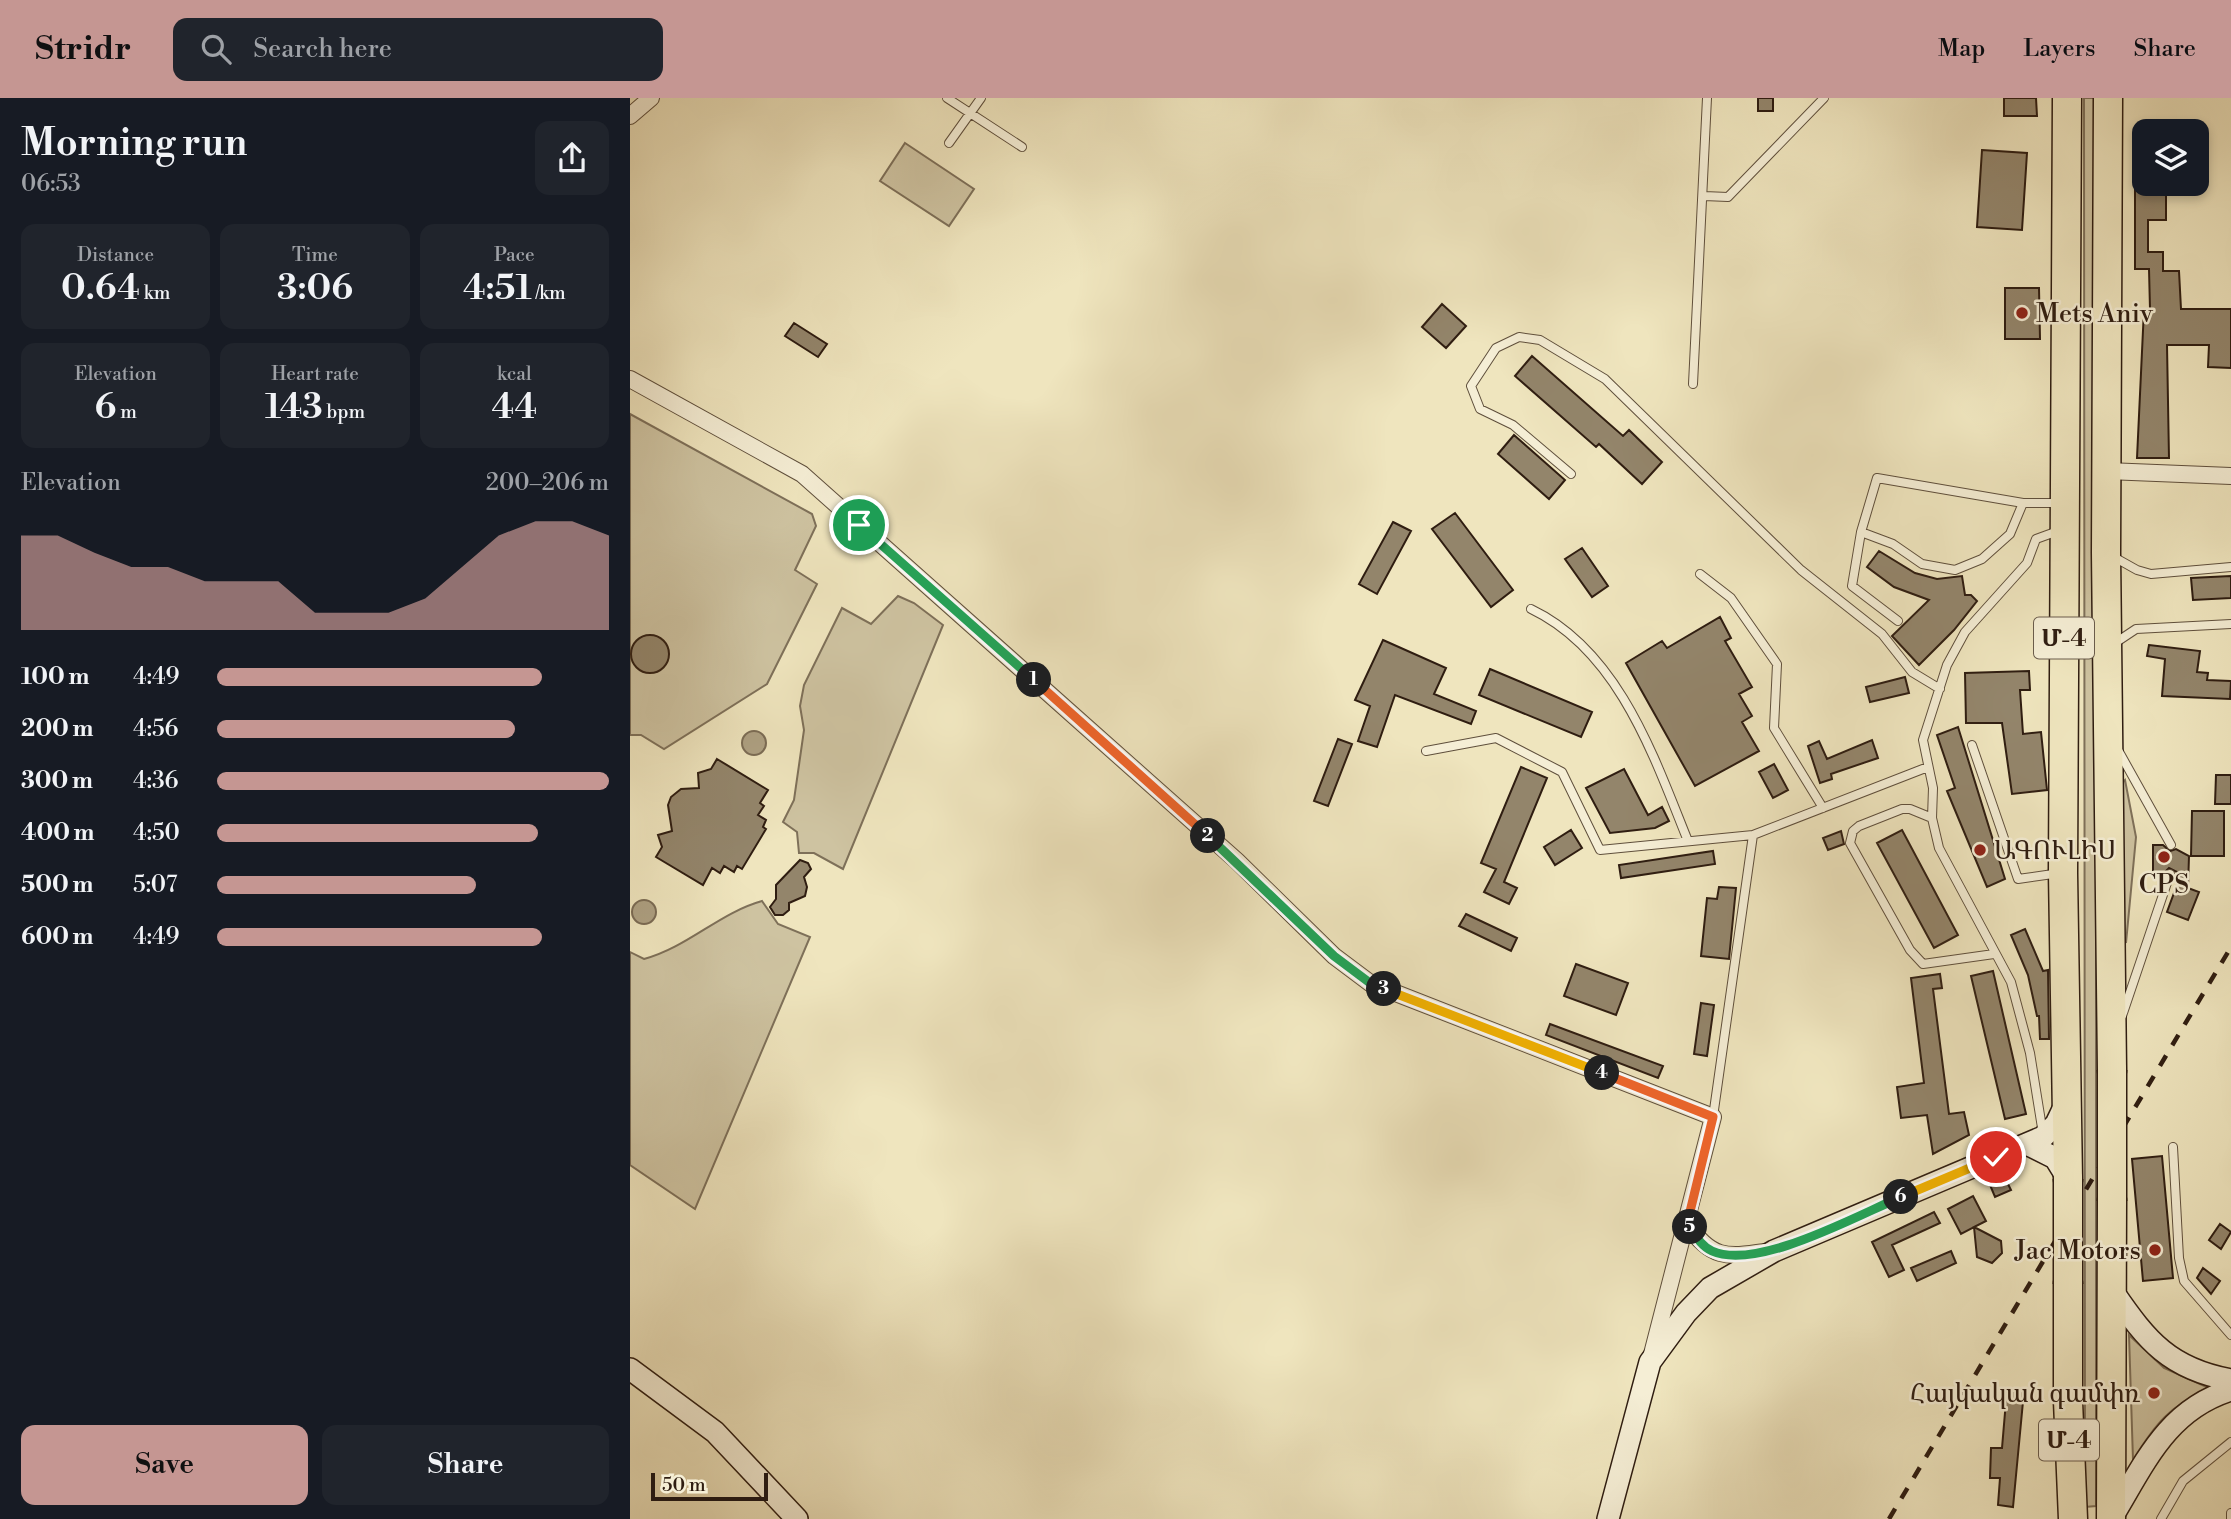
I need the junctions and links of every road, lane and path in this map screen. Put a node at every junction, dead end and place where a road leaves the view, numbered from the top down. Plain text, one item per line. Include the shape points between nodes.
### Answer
1 (651, 98) edge
2 (947, 98) edge
3 (981, 98) edge
4 (1707, 98) edge
5 (1824, 98) edge
6 (2067, 98) edge
7 (2108, 98) edge
8 (970, 114) junction
9 (630, 116) edge
10 (949, 143) dead end
11 (1022, 147) dead end
12 (1704, 196) junction
13 (630, 379) edge
14 (1693, 384) dead end
15 (2107, 471) junction
16 (1571, 474) dead end
17 (2231, 476) edge
18 (2023, 503) junction
19 (2065, 516) junction
20 (1861, 532) junction
21 (2106, 553) junction
22 (2231, 568) edge
23 (1699, 574) dead end
24 (1531, 609) dead end
25 (1898, 621) dead end
26 (2231, 624) edge
27 (2107, 654) junction
28 (1940, 689) junction
29 (2109, 733) junction
30 (1972, 745) dead end
31 (1426, 751) dead end
32 (1928, 767) junction
33 (1823, 808) junction
34 (1932, 818) junction
35 (1753, 835) junction
36 (1688, 841) junction
37 (2171, 845) dead end
38 (2063, 873) junction
39 (2170, 874) dead end
40 (1994, 954) junction
41 (2112, 1059) junction
42 (2066, 1103) junction
43 (1713, 1117) junction
44 (2035, 1140) junction
45 (2173, 1147) dead end
46 (2068, 1179) junction
47 (1687, 1224) junction
48 (1774, 1251) junction
49 (2114, 1293) junction
50 (2231, 1335) edge
51 (1650, 1362) junction
52 (630, 1369) edge
53 (2231, 1380) edge
54 (2231, 1391) edge
55 (2231, 1442) edge
56 (2231, 1513) edge
57 (796, 1519) edge
58 (1608, 1519) edge
59 (2073, 1519) edge
60 (2111, 1519) edge
61 (2161, 1519) edge
62 (2231, 1519) edge

1 - 9 street
2 - 8 lane
3 - 8 lane
4 - 12 lane
5 - 12 lane via 1728,197
6 - 19 highway, Մ-4
7 - 15 highway, Մ-4
8 - 10 lane
8 - 11 lane
12 - 14 lane
13 - 43 street via 802,474 1237,861 1334,956 1370,983
15 - 17 street
15 - 21 highway, Մ-4
16 - 28 lane via 1513,425 1480,409 1471,386 1496,348 1519,337 1539,340 1605,379 1801,570 1882,634 1912,671
18 - 19 lane
18 - 20 lane via 2010,534 1982,559 1955,570 1922,564 1893,544
18 - 20 lane via 1877,478
19 - 28 lane via 2036,539 2027,563 1965,632
19 - 38 highway, Մ-4
20 - 25 lane via 1852,586
21 - 22 lane via 2151,574
21 - 27 highway, Մ-4
23 - 33 lane via 1731,598 1777,664 1774,728
24 - 36 lane via 1551,619 1595,661 1640,724
26 - 27 lane via 2136,629 2118,639
27 - 29 highway, Մ-4
28 - 32 lane via 1923,740
29 - 37 lane
29 - 41 highway, Մ-4
30 - 38 lane via 2018,879
31 - 36 lane via 1496,738 1562,772 1600,850
32 - 33 lane
32 - 34 lane
33 - 35 lane
34 - 40 lane via 1948,867
34 - 40 lane via 1902,809 1859,826 1850,843 1910,950 1923,964
35 - 36 lane
35 - 43 lane
38 - 42 highway, Մ-4
39 - 41 lane
40 - 44 lane via 2011,982 2024,1029
41 - 49 highway, Մ-4, bridge
42 - 44 street via 2056,1124
42 - 46 highway, Մ-4
43 - 47 street
44 - 46 street via 2055,1158
44 - 48 street
45 - 50 lane via 2184,1281
46 - 59 highway, Մ-4, bridge
47 - 48 street via 1709,1250 1726,1255
47 - 51 street
48 - 51 street via 1710,1288
49 - 53 street via 2162,1353 2195,1371
49 - 60 highway, Մ-4
51 - 58 street
52 - 57 street via 715,1432
54 - 60 street via 2193,1406 2167,1430
55 - 61 lane via 2183,1481
56 - 62 lane

